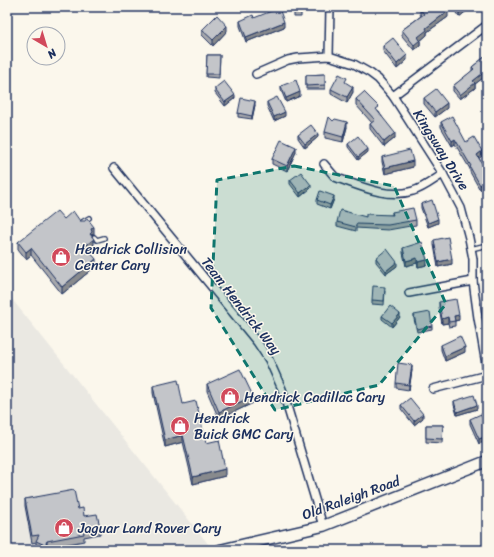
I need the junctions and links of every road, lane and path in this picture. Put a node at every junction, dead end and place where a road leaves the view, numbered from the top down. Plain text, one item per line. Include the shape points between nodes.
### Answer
1 (330, 7) edge
2 (487, 25) edge
3 (330, 56) junction
4 (256, 74) dead end
5 (393, 96) junction
6 (324, 164) dead end
7 (114, 168) dead end
8 (443, 174) junction
9 (89, 218) edge
10 (84, 225) edge
11 (94, 237) edge
12 (104, 238) dead end
13 (487, 245) edge
14 (471, 249) junction
15 (473, 281) junction
16 (409, 294) dead end
17 (487, 370) edge
18 (487, 375) edge
19 (433, 389) dead end
20 (487, 462) edge
21 (323, 526) junction
22 (220, 550) edge

1 - 3 street
2 - 5 street
3 - 4 street, Kingsway Drive via 288,60
3 - 5 street, Kingsway Drive via 370,73
5 - 8 street, Kingsway Drive
6 - 8 street via 340,179 386,193 400,194 413,191
7 - 21 street, Team Hendrick Way via 269,360 282,389
8 - 14 street, Kingsway Drive via 461,208
9 - 10 lane via 82,222
11 - 12 lane via 97,240
13 - 14 lane
14 - 15 street, Kingsway Drive
15 - 16 street
15 - 17 street, Kingsway Drive
18 - 19 street
20 - 21 street, Old Raleigh Road
21 - 22 street, Old Raleigh Road

